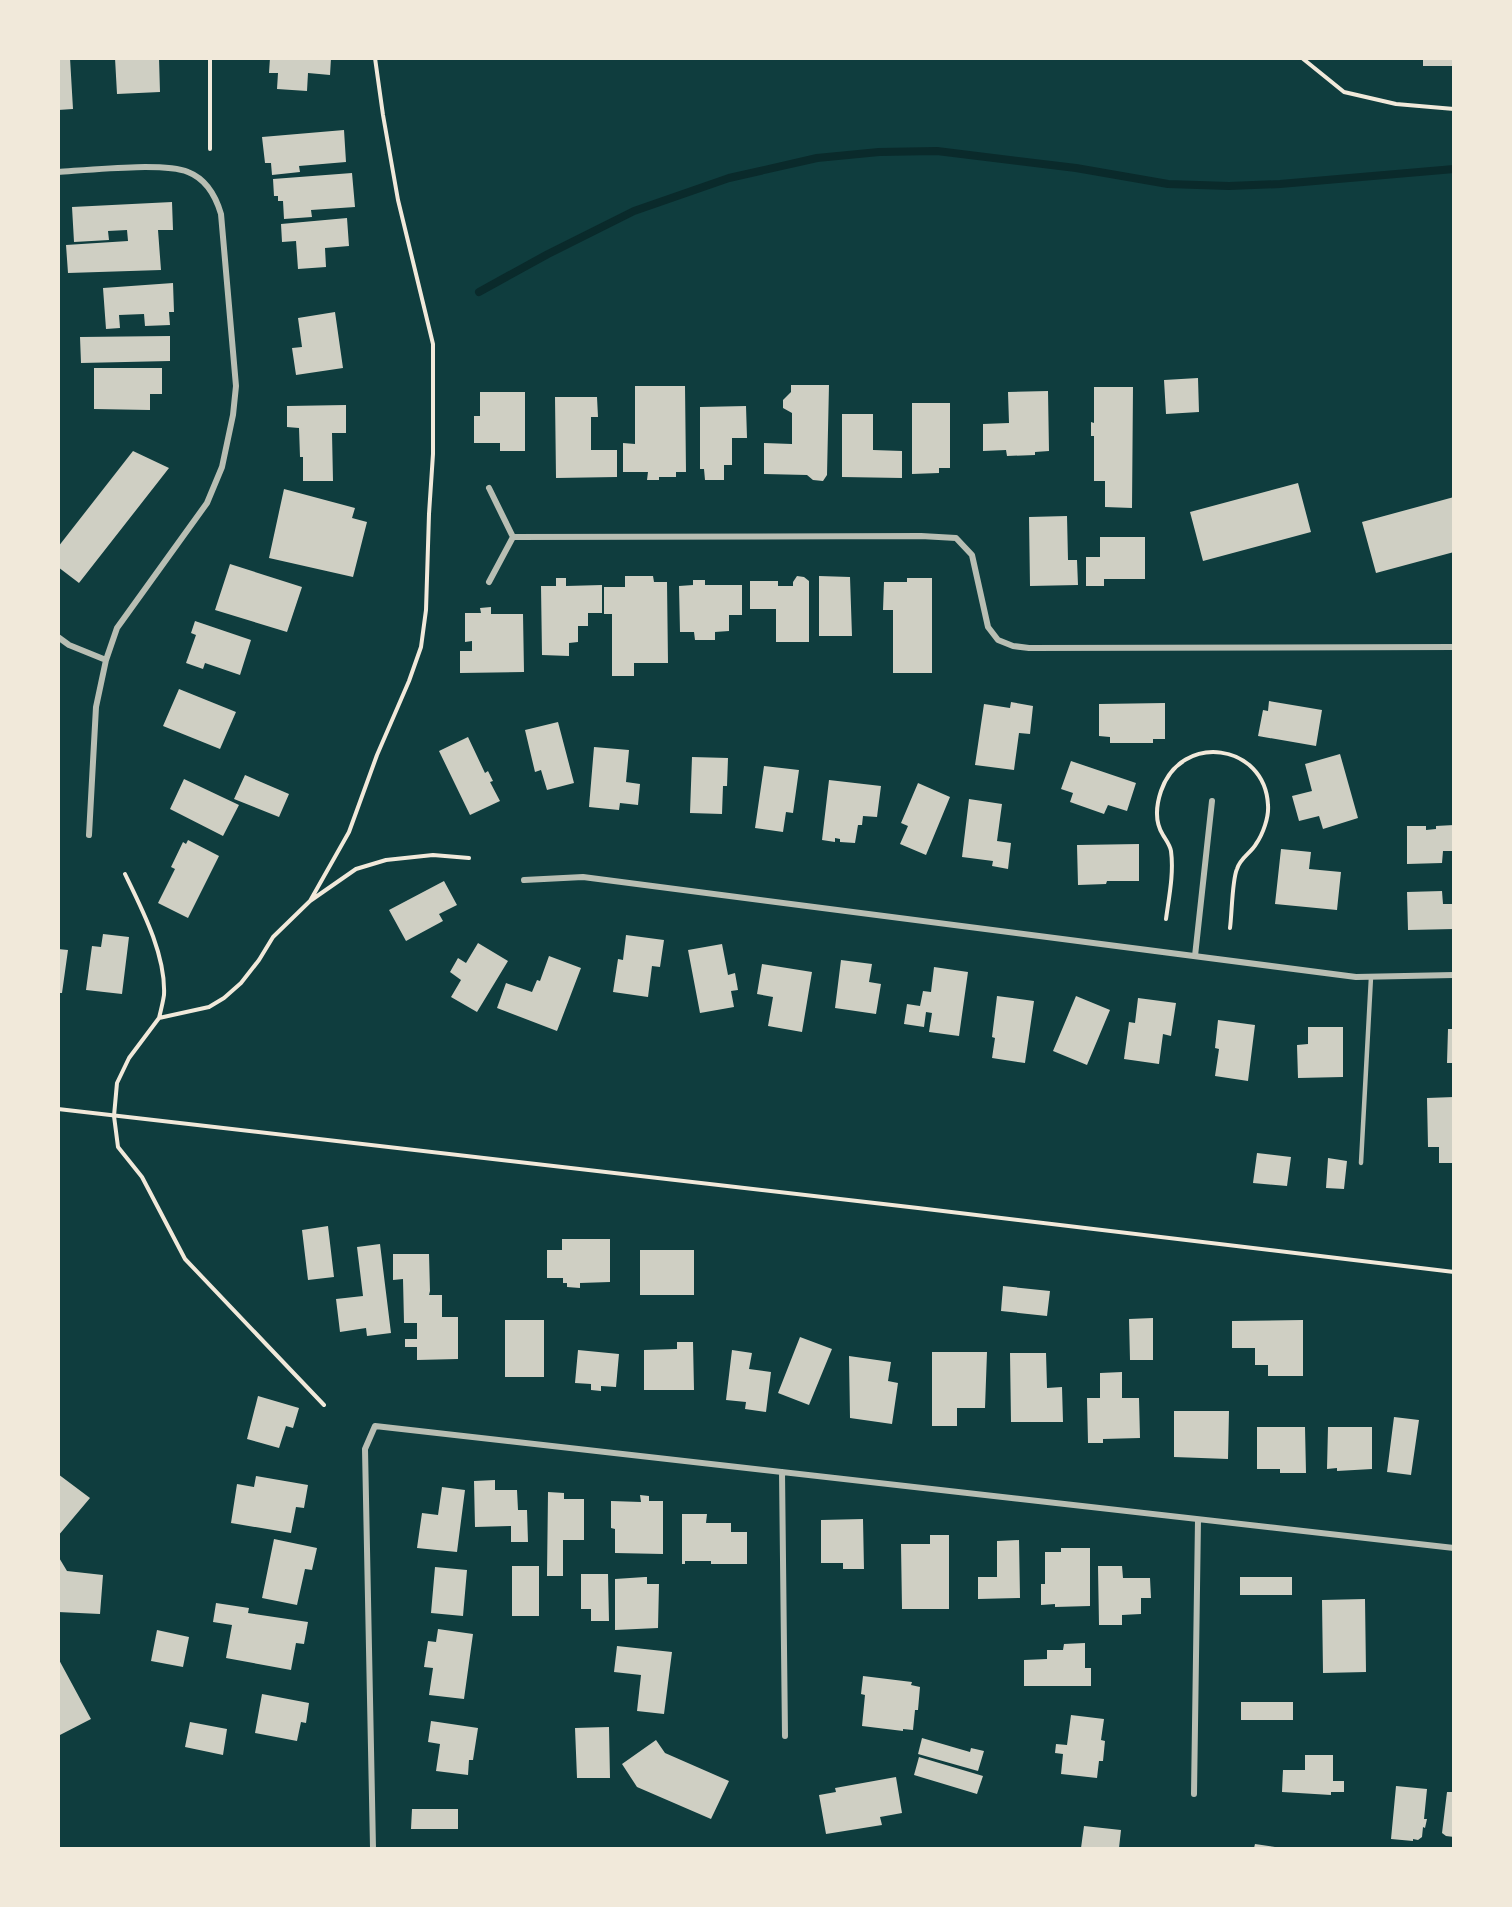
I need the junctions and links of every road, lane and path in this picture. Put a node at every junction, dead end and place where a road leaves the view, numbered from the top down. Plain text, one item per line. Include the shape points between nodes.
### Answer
1 (210, 58) edge
2 (375, 58) edge
3 (1302, 58) edge
4 (1454, 109) edge
5 (210, 149) dead end
6 (58, 172) edge
7 (489, 488) dead end
8 (513, 537) junction
9 (489, 582) dead end
10 (58, 637) edge
11 (1454, 647) edge
12 (106, 660) junction
13 (1212, 801) dead end
14 (89, 835) dead end
15 (469, 858) dead end
16 (125, 874) dead end
17 (524, 880) dead end
18 (310, 902) junction
19 (1195, 956) junction
20 (1454, 975) edge
21 (1371, 977) junction
22 (159, 1018) junction
23 (58, 1109) edge
24 (114, 1116) junction
25 (1361, 1162) dead end
26 (1454, 1272) edge
27 (324, 1404) dead end
28 (782, 1472) junction
29 (1198, 1520) junction
30 (1454, 1548) edge
31 (785, 1736) dead end
32 (1194, 1794) dead end
33 (373, 1848) edge

1 - 5 path
2 - 18 path via 398,200 434,344 434,454 426,610 421,647 409,681 376,755 349,832
3 - 4 path via 1344,92 1396,104
6 - 12 street via 163,167 188,172 216,197 221,214 236,386 222,467 207,503 117,628
7 - 8 street
8 - 9 street
8 - 11 street via 956,538 972,555 988,627 998,640 1013,646
10 - 12 street
12 - 14 street via 96,707
13 - 19 street
15 - 18 path via 434,855 386,860 356,869
16 - 22 path via 162,963 164,994
17 - 19 street via 583,877
18 - 22 path via 273,937 241,983 224,998 209,1007
19 - 21 street
20 - 21 street
21 - 25 lane
22 - 24 path via 119,1076
23 - 24 path
24 - 26 path
24 - 27 path via 118,1147 142,1177 185,1259
28 - 29 street
28 - 31 street
28 - 33 street via 375,1426 364,1449
29 - 30 street
29 - 32 street

